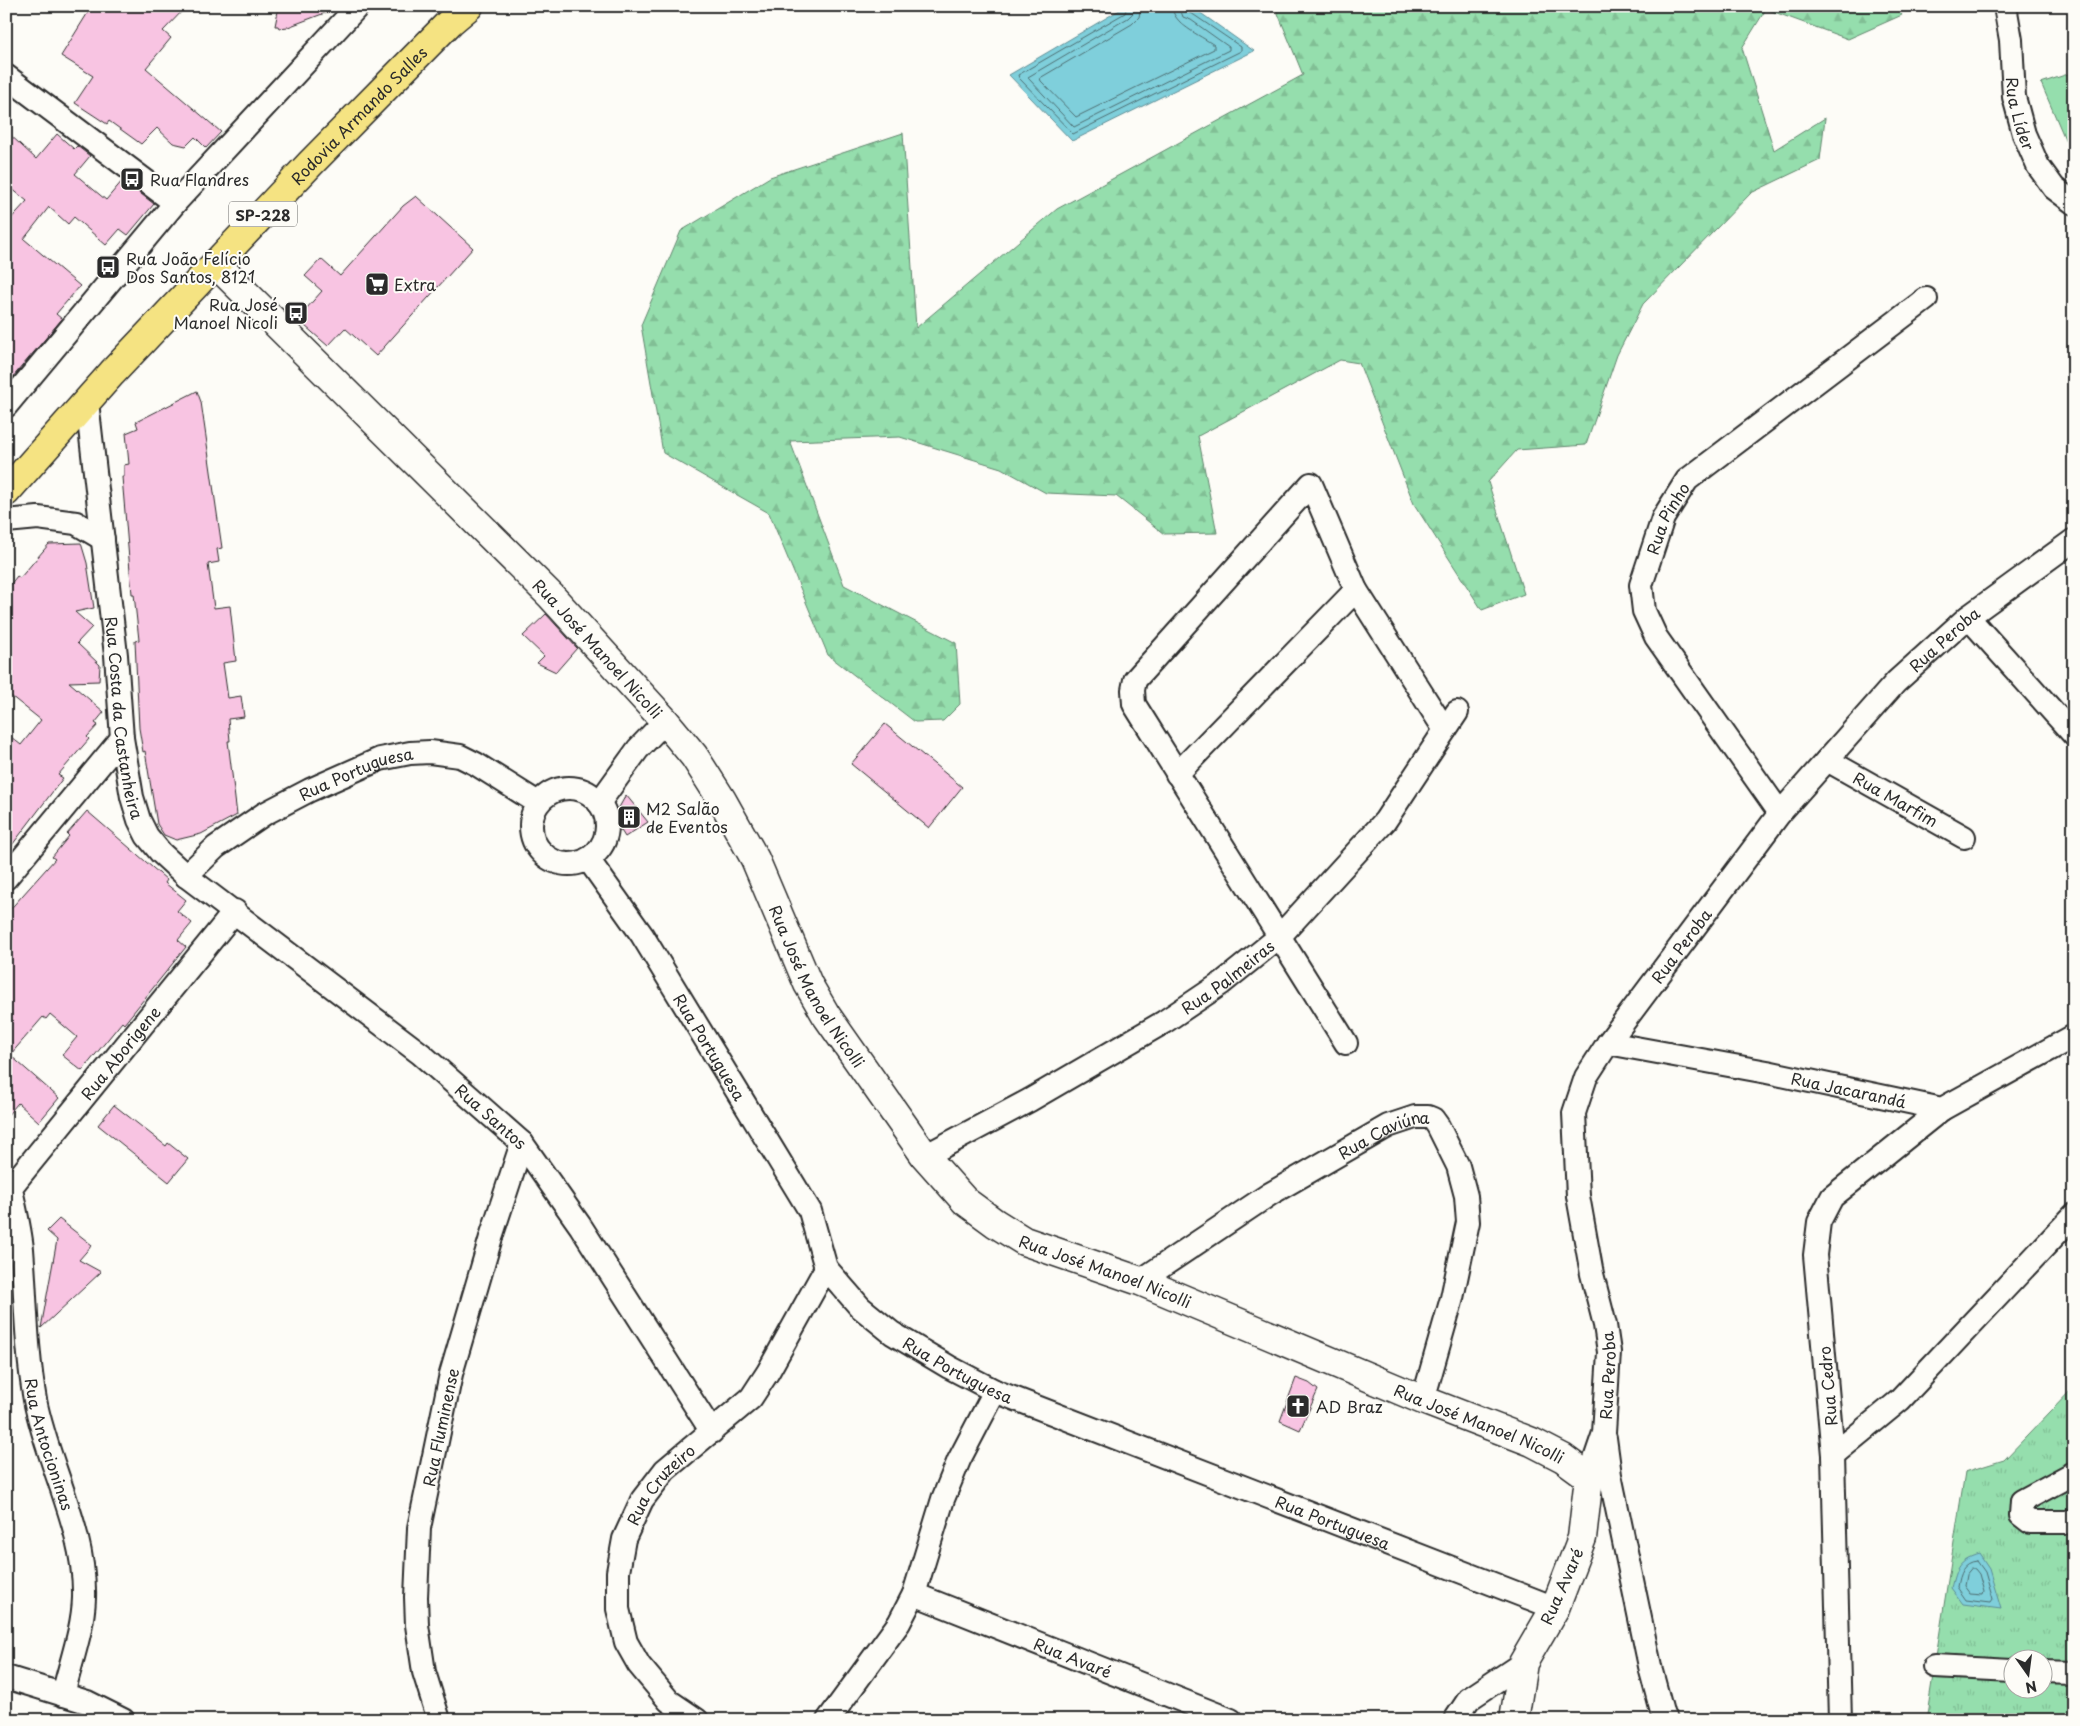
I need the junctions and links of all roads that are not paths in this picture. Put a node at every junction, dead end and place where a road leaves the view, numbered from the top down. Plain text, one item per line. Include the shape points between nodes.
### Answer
1 (469, 6) edge
2 (2005, 6) edge
3 (344, 11) edge
4 (6, 76) edge
5 (2074, 203) edge
6 (175, 204) junction
7 (216, 264) junction
8 (1926, 299) dead end
9 (87, 402) junction
10 (6, 406) edge
11 (6, 492) edge
12 (6, 521) edge
13 (104, 539) junction
14 (2074, 540) edge
15 (1356, 590) junction
16 (1968, 617) junction
17 (665, 721) junction
18 (2074, 735) edge
19 (122, 738) junction
20 (1827, 760) junction
21 (1177, 774) junction
22 (538, 803) junction
23 (599, 803) junction
24 (1780, 813) junction
25 (1964, 836) dead end
26 (588, 859) junction
27 (186, 876) junction
28 (6, 878) edge
29 (235, 911) junction
30 (1279, 937) junction
31 (2074, 1036) edge
32 (1346, 1043) dead end
33 (1608, 1043) junction
34 (1942, 1110) junction
35 (522, 1143) junction
36 (925, 1156) junction
37 (8, 1191) edge
38 (2074, 1215) edge
39 (826, 1268) junction
40 (1140, 1281) junction
41 (995, 1391) junction
42 (1424, 1400) junction
43 (712, 1432) junction
44 (1604, 1433) junction
45 (1834, 1454) junction
46 (2074, 1473) edge
47 (1589, 1477) junction
48 (2074, 1522) edge
49 (914, 1594) junction
50 (1555, 1608) junction
51 (1522, 1663) junction
52 (1934, 1666) dead end
53 (2002, 1669) edge
54 (2052, 1672) edge
55 (2074, 1673) edge
56 (6, 1677) edge
57 (63, 1695) junction
58 (123, 1720) edge
59 (438, 1720) edge
60 (697, 1720) edge
61 (828, 1720) edge
62 (1231, 1720) edge
63 (1455, 1720) edge
64 (1514, 1720) edge
65 (1666, 1720) edge
66 (1840, 1720) edge

1 - 7 main road, Rodovia Armando Salles / SP-228 via 310,164
2 - 5 street, Rua Líder via 2011,40 2014,97 2024,134 2038,166 2054,188
3 - 6 street
4 - 6 street
6 - 10 street
7 - 9 main road, Rodovia Armando Salles / SP-228
7 - 17 main road, Rua José Manoel Nicolli via 551,596
8 - 24 street, Rua Pinho via 1687,480 1663,518 1641,585 1644,611 1656,637
9 - 11 main road, Rodovia Armando Salles / SP-228
9 - 13 street, Rua Costa da Castanheira
12 - 13 street via 38,518 76,523
13 - 19 street, Rua Costa da Castanheira
14 - 16 street, Rua Peroba
15 - 21 street
15 - 21 street via 1312,484 1135,680 1134,704
15 - 30 street, Rua Palmeiras via 1451,721 1385,822
16 - 18 street
16 - 20 street, Rua Peroba via 1896,682
17 - 23 street via 638,749
17 - 36 main road, Rua José Manoel Nicolli via 694,756 755,859 808,984 826,1015
19 - 27 street, Rua Costa da Castanheira via 139,820 147,836
19 - 28 street
20 - 24 street, Rua Peroba
20 - 25 street, Rua Marfim
21 - 30 street
22 - 23 street via 557,790 569,788 591,795
22 - 26 street via 530,825 537,847 544,855 566,864
22 - 27 street, Rua Portuguesa via 460,756 430,752 387,757 264,814 216,847
23 - 26 street via 607,824 604,839
24 - 33 street, Rua Peroba
26 - 39 street, Rua Portuguesa via 642,935 810,1211
27 - 29 street, Rua Santos
29 - 35 street, Rua Santos via 421,1054
29 - 37 street, Rua Aborigene
30 - 32 street
30 - 36 street, Rua Palmeiras via 1222,983 1164,1022 1030,1100
31 - 34 street
33 - 34 street, Rua Jacarandá via 1767,1072
33 - 44 street, Rua Peroba via 1586,1077 1574,1113 1578,1196 1609,1352
34 - 45 street, Rua Cedro via 1832,1197 1819,1222 1815,1255
35 - 43 street, Rua Santos via 582,1227
35 - 59 street, Rua Fluminense via 451,1374 419,1528 417,1625 424,1672
36 - 40 main road, Rua José Manoel Nicolli via 965,1201 1024,1241
37 - 57 street, Rua Antocioninas via 22,1248 27,1347 35,1401 81,1557 83,1613
38 - 45 street via 1900,1400
39 - 41 street, Rua Portuguesa via 860,1307 892,1333
39 - 43 street, Rua Cruzeiro via 751,1398
40 - 42 main road, Rua José Manoel Nicolli
40 - 42 street, Rua Caviúna via 1270,1194 1388,1126 1415,1117 1428,1117 1438,1126 1458,1166 1466,1196 1468,1222 1452,1298
41 - 49 street via 959,1460 943,1499
41 - 50 street, Rua Portuguesa
42 - 47 main road, Rua José Manoel Nicolli via 1549,1450
43 - 60 street, Rua Cruzeiro via 665,1470 642,1500 624,1539 618,1572 618,1609 626,1642 639,1665 669,1702
44 - 47 street, Rua Peroba
44 - 65 street via 1651,1671
45 - 66 street, Rua Cedro
46 - 48 street via 2022,1501 2021,1515 2030,1522
47 - 50 main road, Rua Avaré via 1582,1538
49 - 61 street via 899,1623
49 - 62 street, Rua Avaré
50 - 51 main road, Rua Avaré
51 - 63 street via 1469,1699
51 - 64 main road, Rua Avaré
52 - 53 street
54 - 55 street
56 - 57 street
57 - 58 street via 88,1702

